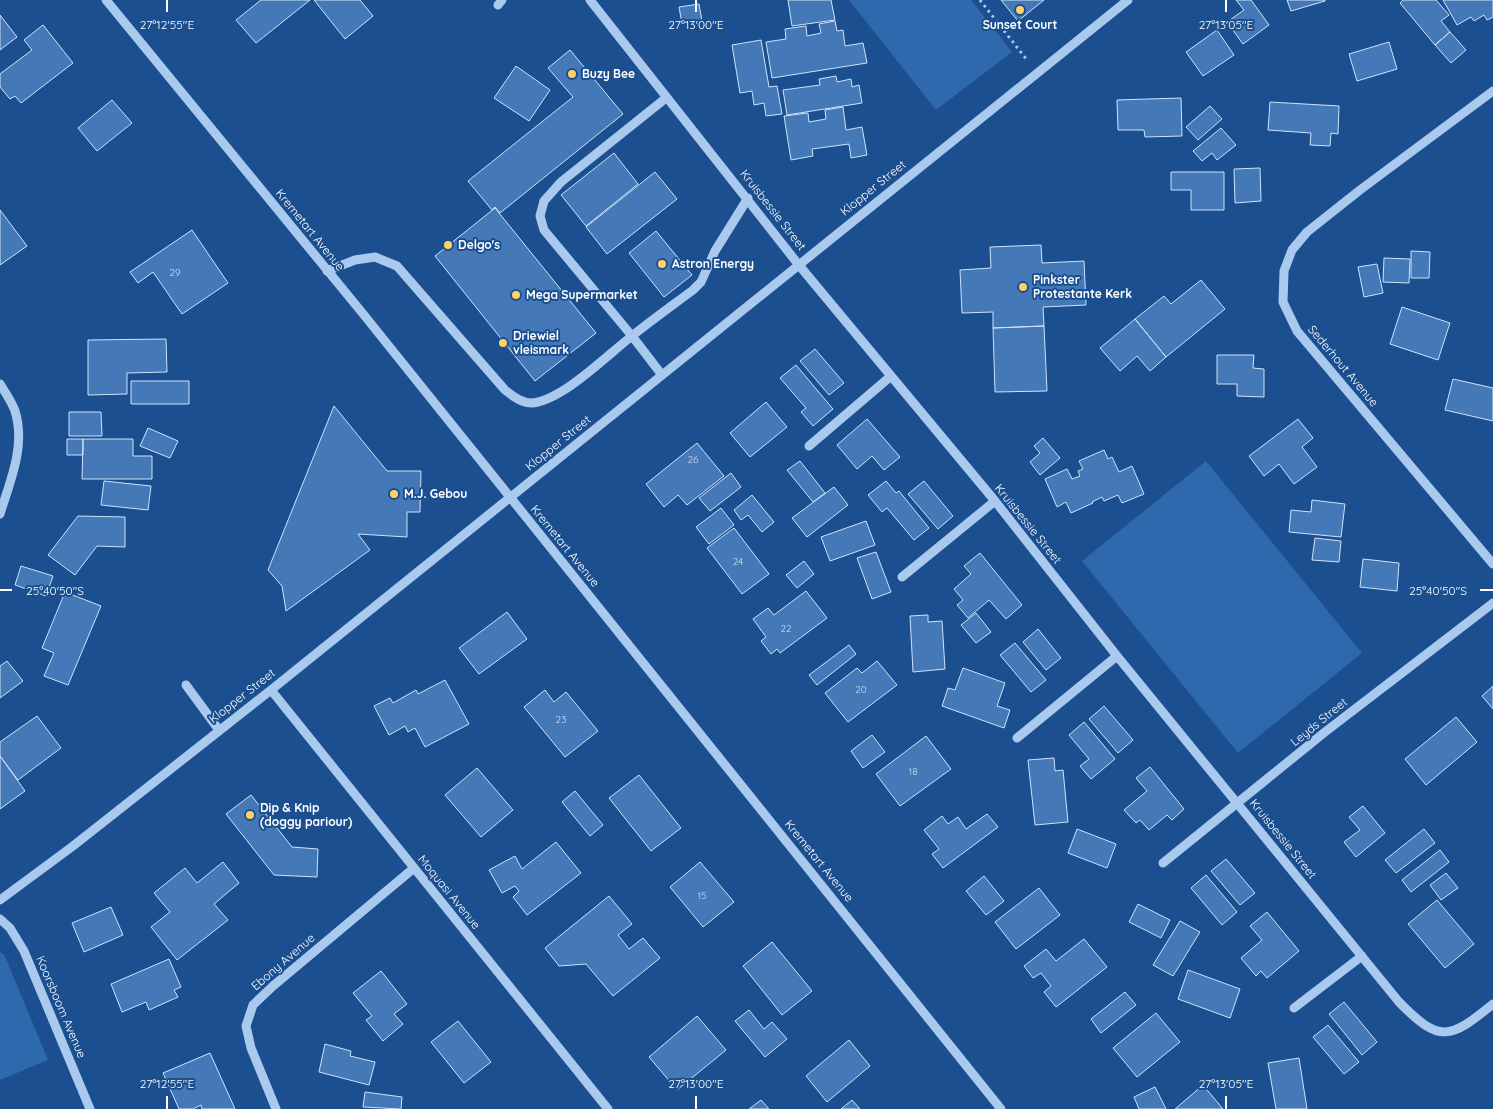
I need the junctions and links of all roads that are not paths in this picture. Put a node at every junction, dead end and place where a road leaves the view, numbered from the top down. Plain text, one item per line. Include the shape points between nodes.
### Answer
1 (106, 0) edge
2 (590, 0) edge
3 (1128, 0) edge
4 (1493, 91) edge
5 (666, 98) junction
6 (748, 198) junction
7 (798, 264) junction
8 (327, 271) junction
9 (632, 336) junction
10 (662, 376) junction
11 (891, 376) junction
12 (0, 384) edge
13 (809, 446) dead end
14 (510, 497) junction
15 (994, 501) junction
16 (0, 514) edge
17 (1493, 564) edge
18 (902, 577) dead end
19 (1493, 602) edge
20 (1117, 656) junction
21 (186, 685) dead end
22 (271, 690) junction
23 (219, 730) junction
24 (1017, 738) dead end
25 (1236, 802) junction
26 (1163, 863) dead end
27 (414, 868) junction
28 (0, 900) edge
29 (0, 919) edge
30 (1362, 956) junction
31 (1493, 1004) edge
32 (1294, 1008) dead end
33 (90, 1109) edge
34 (276, 1109) edge
35 (608, 1109) edge
36 (1001, 1109) edge

1 - 8 street, Kremetart Avenue
2 - 5 street, Kruisbessie Street
3 - 7 street, Klopper Street
4 - 17 street, Sederhout Avenue via 1307,232 1292,250 1284,271 1283,302 1298,330
5 - 6 street, Kruisbessie Street
5 - 9 street via 561,182 544,201 540,216 544,230
6 - 7 street, Kruisbessie Street
6 - 9 street via 701,282
7 - 10 street, Klopper Street
7 - 11 street, Kruisbessie Street
8 - 9 street via 355,260 375,257 397,266 504,390 521,402 548,400 564,391
8 - 14 street, Kremetart Avenue
9 - 10 street
10 - 14 street, Klopper Street
11 - 13 street
11 - 15 street, Kruisbessie Street
12 - 16 street via 15,410 19,429 18,452
14 - 22 street, Klopper Street
14 - 36 street, Kremetart Avenue
15 - 18 street
15 - 20 street, Kruisbessie Street
19 - 25 street, Leyds Street
20 - 24 street
20 - 25 street, Kruisbessie Street
21 - 23 street
22 - 23 street, Klopper Street
22 - 27 street, Moquasi Avenue
23 - 28 street, Klopper Street
25 - 26 street, Leyds Street
25 - 30 street, Kruisbessie Street
27 - 34 street, Ebony Avenue via 254,1005 246,1026 251,1048
27 - 35 street, Moquasi Avenue
29 - 33 street, Koorsboom Avenue via 10,928 24,951
30 - 31 street, Kruisbessie Street via 1399,1002 1436,1032 1449,1032 1466,1026
30 - 32 street

